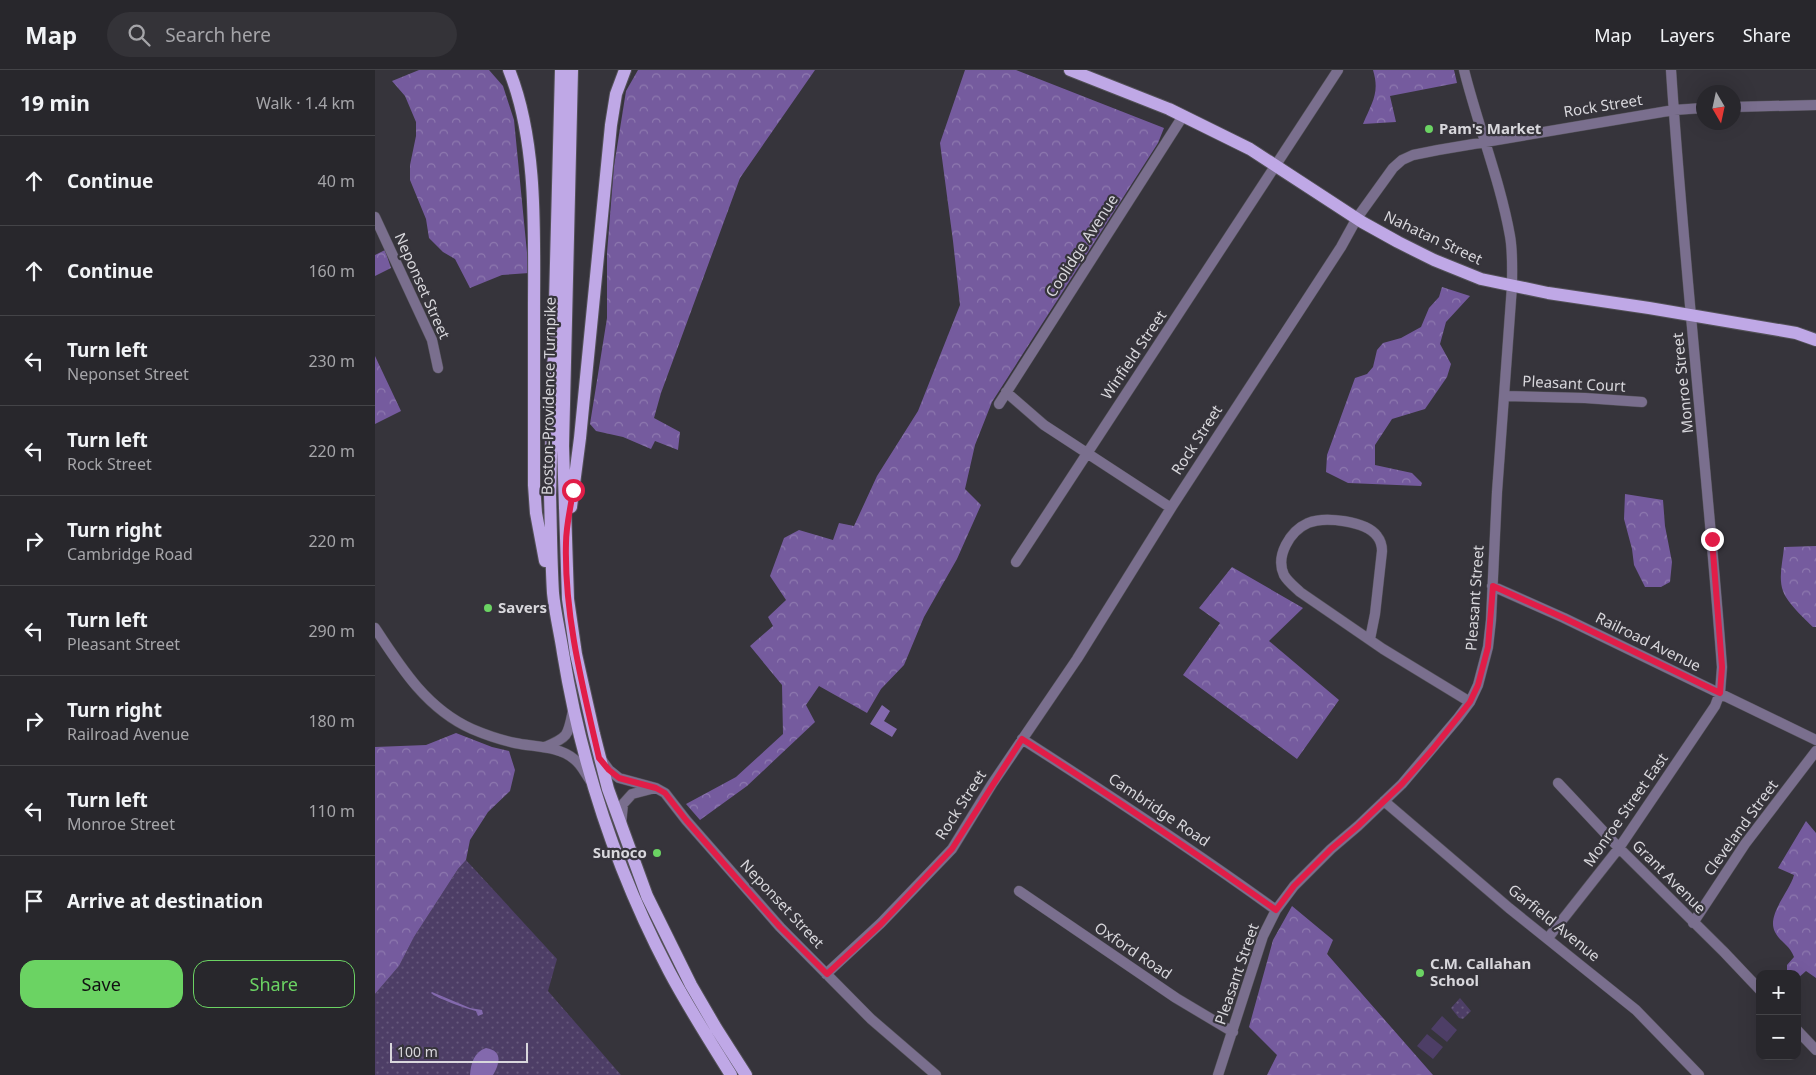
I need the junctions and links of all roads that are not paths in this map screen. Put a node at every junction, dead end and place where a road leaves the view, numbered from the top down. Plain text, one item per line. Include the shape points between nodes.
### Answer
1 (509, 70) edge
2 (561, 70) edge
3 (572, 70) edge
4 (625, 70) edge
5 (1070, 70) edge
6 (1338, 70) edge
7 (1464, 70) edge
8 (1671, 70) edge
9 (1816, 105) edge
10 (1741, 107) edge
11 (1696, 108) edge
12 (1673, 110) junction
13 (1183, 116) junction
14 (1485, 141) junction
15 (1275, 165) junction
16 (375, 217) edge
17 (1357, 218) junction
18 (1512, 286) junction
19 (1691, 315) junction
20 (1816, 340) edge
21 (438, 368) dead end
22 (1006, 392) junction
23 (1504, 396) junction
24 (1642, 402) dead end
25 (999, 404) dead end
26 (1086, 454) junction
27 (1171, 508) junction
28 (565, 541) junction
29 (1016, 562) dead end
30 (1493, 586) junction
31 (553, 595) junction
32 (375, 628) edge
33 (1370, 639) junction
34 (1720, 693) junction
35 (1470, 702) junction
36 (573, 709) junction
37 (1022, 739) junction
38 (1816, 740) edge
39 (545, 747) junction
40 (1816, 751) edge
41 (599, 758) junction
42 (1558, 783) dead end
43 (594, 786) junction
44 (656, 788) junction
45 (1384, 801) junction
46 (621, 826) junction
47 (1619, 848) junction
48 (1019, 891) dead end
49 (1276, 910) junction
50 (1693, 923) junction
51 (1548, 938) junction
52 (827, 974) junction
53 (1756, 986) edge
54 (1233, 1032) junction
55 (1801, 1034) edge
56 (1816, 1050) edge
57 (731, 1075) edge
58 (746, 1075) edge
59 (936, 1075) edge
60 (1218, 1075) edge
61 (1699, 1075) edge

1 - 31 main road via 519,96 528,138 533,223 534,485 536,514
2 - 31 main road, Boston-Providence Turnpike via 550,495
3 - 28 main road, Boston-Providence Turnpike via 563,446
4 - 28 main road via 616,94 611,125 580,438
5 - 13 main road, Nahatan Street
6 - 15 street, Winfield Street
7 - 14 street, Pleasant Street
8 - 12 street, Monroe Street
9 - 10 street
11 - 12 street, Rock Street
12 - 14 street, Rock Street
12 - 19 street, Monroe Street
13 - 15 main road, Nahatan Street
13 - 22 street, Coolidge Avenue
14 - 17 street, Rock Street via 1402,160
14 - 18 street, Pleasant Street via 1511,238
15 - 17 main road, Nahatan Street
15 - 26 street, Winfield Street
16 - 21 street, Neponset Street via 432,340
17 - 18 main road, Nahatan Street via 1434,260 1481,279
17 - 27 street, Rock Street via 1300,312
18 - 19 main road, Nahatan Street
18 - 23 street, Pleasant Street
19 - 20 main road, Nahatan Street via 1796,333
19 - 34 street, Monroe Street via 1712,530 1722,667
22 - 25 street, Coolidge Avenue
22 - 26 street via 1044,425
23 - 24 street, Pleasant Court
23 - 30 street, Pleasant Street
26 - 27 street
26 - 29 street, Winfield Street
27 - 37 street, Rock Street via 1077,659
28 - 41 main road, Boston-Providence Turnpike via 568,599 576,654
30 - 34 street, Railroad Avenue
30 - 35 street, Pleasant Street via 1488,647
31 - 36 main road, Boston-Providence Turnpike
32 - 39 street via 412,681 439,710 471,729 493,737
33 - 33 street via 1300,592 1284,574 1283,550 1299,528 1323,520 1337,521 1363,526 1381,542
33 - 35 street
34 - 38 street, Railroad Avenue
34 - 47 street, Monroe Street East via 1706,720
35 - 45 street, Pleasant Street via 1432,750
36 - 39 street via 569,732 559,742
36 - 43 main road, Boston-Providence Turnpike
37 - 49 street, Cambridge Road via 1186,846
37 - 52 street, Rock Street via 952,849 881,924
39 - 43 street via 575,759
40 - 50 street, Cleveland Street via 1745,844
41 - 44 street, Neponset Street via 619,778
41 - 46 main road, Boston-Providence Turnpike
42 - 47 street, Grant Avenue
43 - 57 main road, Boston-Providence Turnpike via 626,879 668,970
44 - 46 street via 632,794 623,804
44 - 52 street, Neponset Street via 665,793 780,927
45 - 49 street, Pleasant Street via 1294,886
45 - 51 street, Garfield Avenue
46 - 58 main road, Boston-Providence Turnpike via 647,896 669,943
47 - 50 street, Grant Avenue
47 - 51 street, Monroe Street East
48 - 54 street, Oxford Road via 1176,998
49 - 54 street, Pleasant Street via 1263,936
50 - 53 street, Grant Avenue
51 - 61 street, Garfield Avenue via 1637,1010
52 - 59 street, Neponset Street via 871,1019
54 - 60 street, Pleasant Street
55 - 56 street

